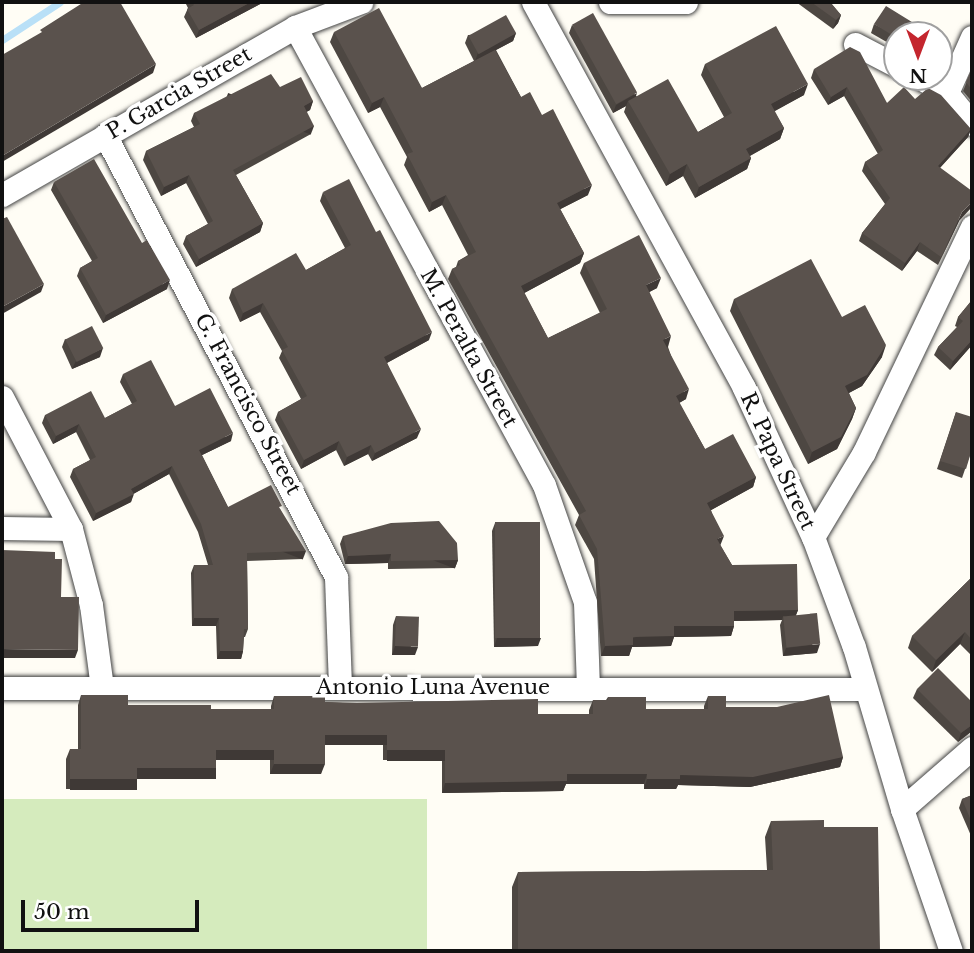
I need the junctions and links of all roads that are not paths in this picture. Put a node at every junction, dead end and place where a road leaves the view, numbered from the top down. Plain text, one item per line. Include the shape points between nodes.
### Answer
1 (361, 2) edge
2 (533, 2) edge
3 (610, 2) edge
4 (686, 2) edge
5 (295, 27) junction
6 (972, 37) edge
7 (855, 44) dead end
8 (883, 59) edge
9 (943, 91) edge
10 (947, 93) junction
11 (972, 124) edge
12 (105, 135) junction
13 (2, 195) edge
14 (972, 227) edge
15 (2, 397) edge
16 (2, 528) edge
17 (71, 529) junction
18 (813, 537) junction
19 (102, 687) junction
20 (588, 687) junction
21 (2, 688) edge
22 (340, 688) junction
23 (865, 689) junction
24 (972, 748) edge
25 (902, 809) junction
26 (951, 951) edge

1 - 5 street, P. Garcia Street
2 - 18 street, R. Papa Street via 744,388
3 - 4 street
5 - 12 street, P. Garcia Street
5 - 20 street, M. Peralta Street via 544,485 585,602
6 - 10 street
7 - 8 street
9 - 10 street
10 - 11 street
12 - 13 street, P. Garcia Street
12 - 22 street, G. Francisco Street via 336,577
14 - 18 street via 864,452
15 - 17 street
16 - 17 street
17 - 19 street via 91,605
18 - 23 street, R. Papa Street
19 - 21 street, Antonio Luna Avenue
19 - 22 street, Antonio Luna Avenue
20 - 22 street, Antonio Luna Avenue
20 - 23 street, Antonio Luna Avenue
23 - 25 street, R. Papa Street
24 - 25 street
25 - 26 street, R. Papa Street

